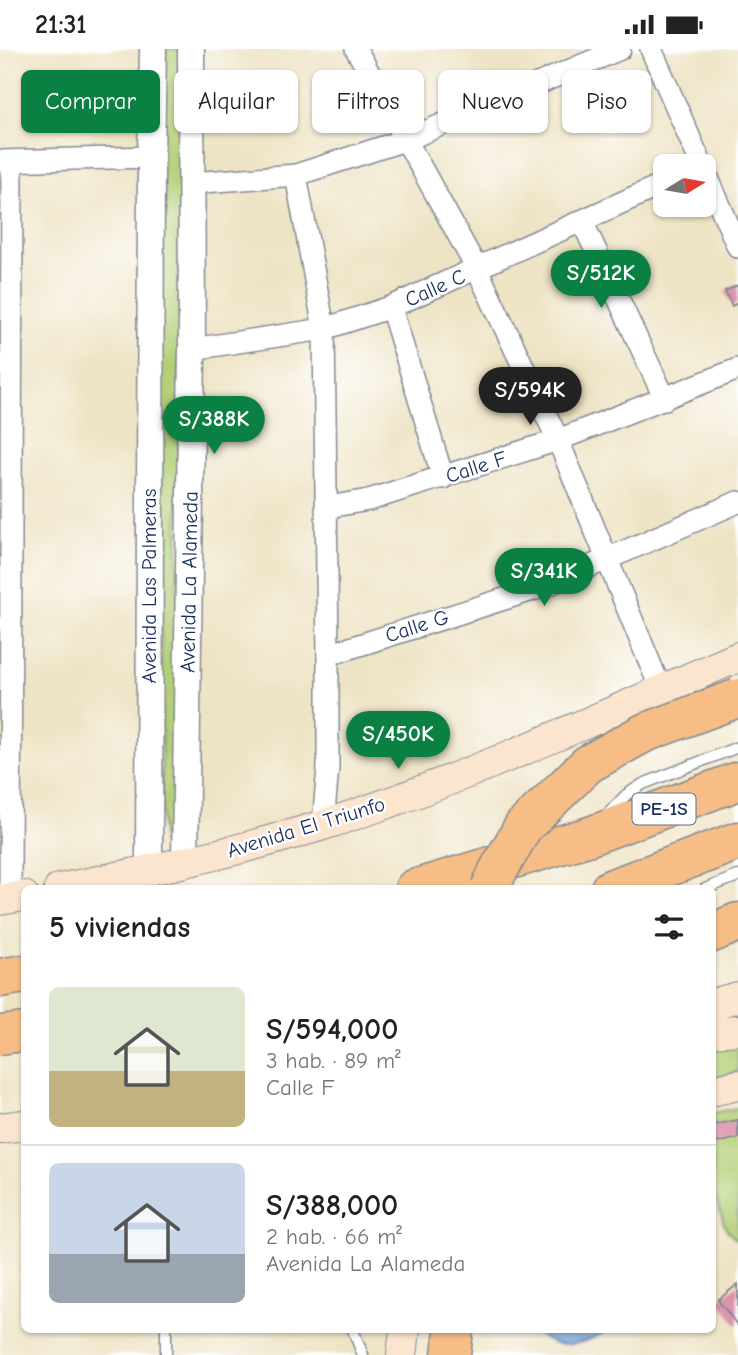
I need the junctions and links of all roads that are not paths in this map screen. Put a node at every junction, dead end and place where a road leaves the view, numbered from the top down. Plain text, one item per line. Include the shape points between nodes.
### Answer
1 (153, 49) edge
2 (191, 49) edge
3 (356, 49) edge
4 (621, 49) edge
5 (651, 49) edge
6 (408, 139) junction
7 (697, 154) edge
8 (151, 157) junction
9 (6, 161) edge
10 (296, 175) junction
11 (190, 183) junction
12 (653, 188) edge
13 (716, 197) edge
14 (582, 221) junction
15 (738, 247) edge
16 (477, 269) junction
17 (391, 307) junction
18 (324, 329) junction
19 (192, 349) junction
20 (738, 369) edge
21 (665, 399) junction
22 (558, 440) junction
23 (443, 478) junction
24 (738, 502) edge
25 (5, 504) edge
26 (328, 507) junction
27 (608, 558) junction
28 (5, 654) edge
29 (328, 655) junction
30 (738, 657) edge
31 (661, 690) junction
32 (738, 698) edge
33 (738, 747) edge
34 (738, 781) edge
35 (323, 825) junction
36 (590, 836) junction
37 (738, 841) edge
38 (185, 863) junction
39 (149, 871) junction
40 (738, 876) edge
41 (79, 885) edge
42 (427, 885) edge
43 (493, 885) edge
44 (621, 885) edge
45 (715, 885) edge
46 (11, 898) edge
47 (738, 922) edge
48 (716, 931) edge
49 (21, 974) edge
50 (0, 978) edge
51 (738, 997) edge
52 (716, 1003) edge
53 (738, 1030) edge
54 (21, 1032) edge
55 (716, 1033) edge
56 (0, 1035) edge
57 (738, 1085) edge
58 (716, 1090) edge
59 (21, 1125) edge
60 (0, 1128) edge
61 (166, 1333) edge
62 (354, 1333) edge
63 (405, 1333) edge
64 (430, 1333) edge
65 (454, 1333) edge
66 (467, 1333) edge
67 (166, 1355) edge
68 (363, 1355) edge
69 (402, 1355) edge
70 (427, 1355) edge
71 (451, 1355) edge
72 (458, 1355) edge

1 - 8 street, Avenida Las Palmeras
2 - 11 street, Avenida La Alameda
3 - 6 street
4 - 6 street
5 - 7 street
6 - 10 street
6 - 16 street
8 - 9 street
8 - 39 street, Avenida Las Palmeras
9 - 25 street
10 - 11 street
10 - 18 street
11 - 19 street, Avenida La Alameda
12 - 14 street, Calle C
13 - 15 street
14 - 16 street, Calle C
14 - 21 street
16 - 17 street, Calle C
16 - 22 street
17 - 18 street, Calle C
17 - 23 street
18 - 19 street, Calle C
18 - 26 street
19 - 38 street, Avenida La Alameda
20 - 21 street, Calle F
21 - 22 street, Calle F
22 - 23 street, Calle F
22 - 27 street
23 - 26 street, Calle F
24 - 27 street, Calle G
25 - 28 street
26 - 29 street
27 - 29 street, Calle G via 545,586
27 - 31 street
28 - 46 street
29 - 35 street
30 - 31 main road, Avenida El Triunfo
31 - 35 main road, Avenida El Triunfo via 455,777
32 - 43 highway, bridge via 644,733 588,764 523,827
33 - 36 lane via 634,788
34 - 36 highway, PE-1S
35 - 38 main road, Avenida El Triunfo
36 - 42 highway, PE-1S
37 - 44 highway, PE-1S
38 - 39 main road, Avenida El Triunfo
39 - 41 main road, Avenida El Triunfo
40 - 45 lane
47 - 48 highway
49 - 50 highway
51 - 52 main road
53 - 55 main road
54 - 56 highway
57 - 58 main road
59 - 60 main road
61 - 67 lane
62 - 68 lane
63 - 69 main road
64 - 70 highway
65 - 71 highway
66 - 72 main road

